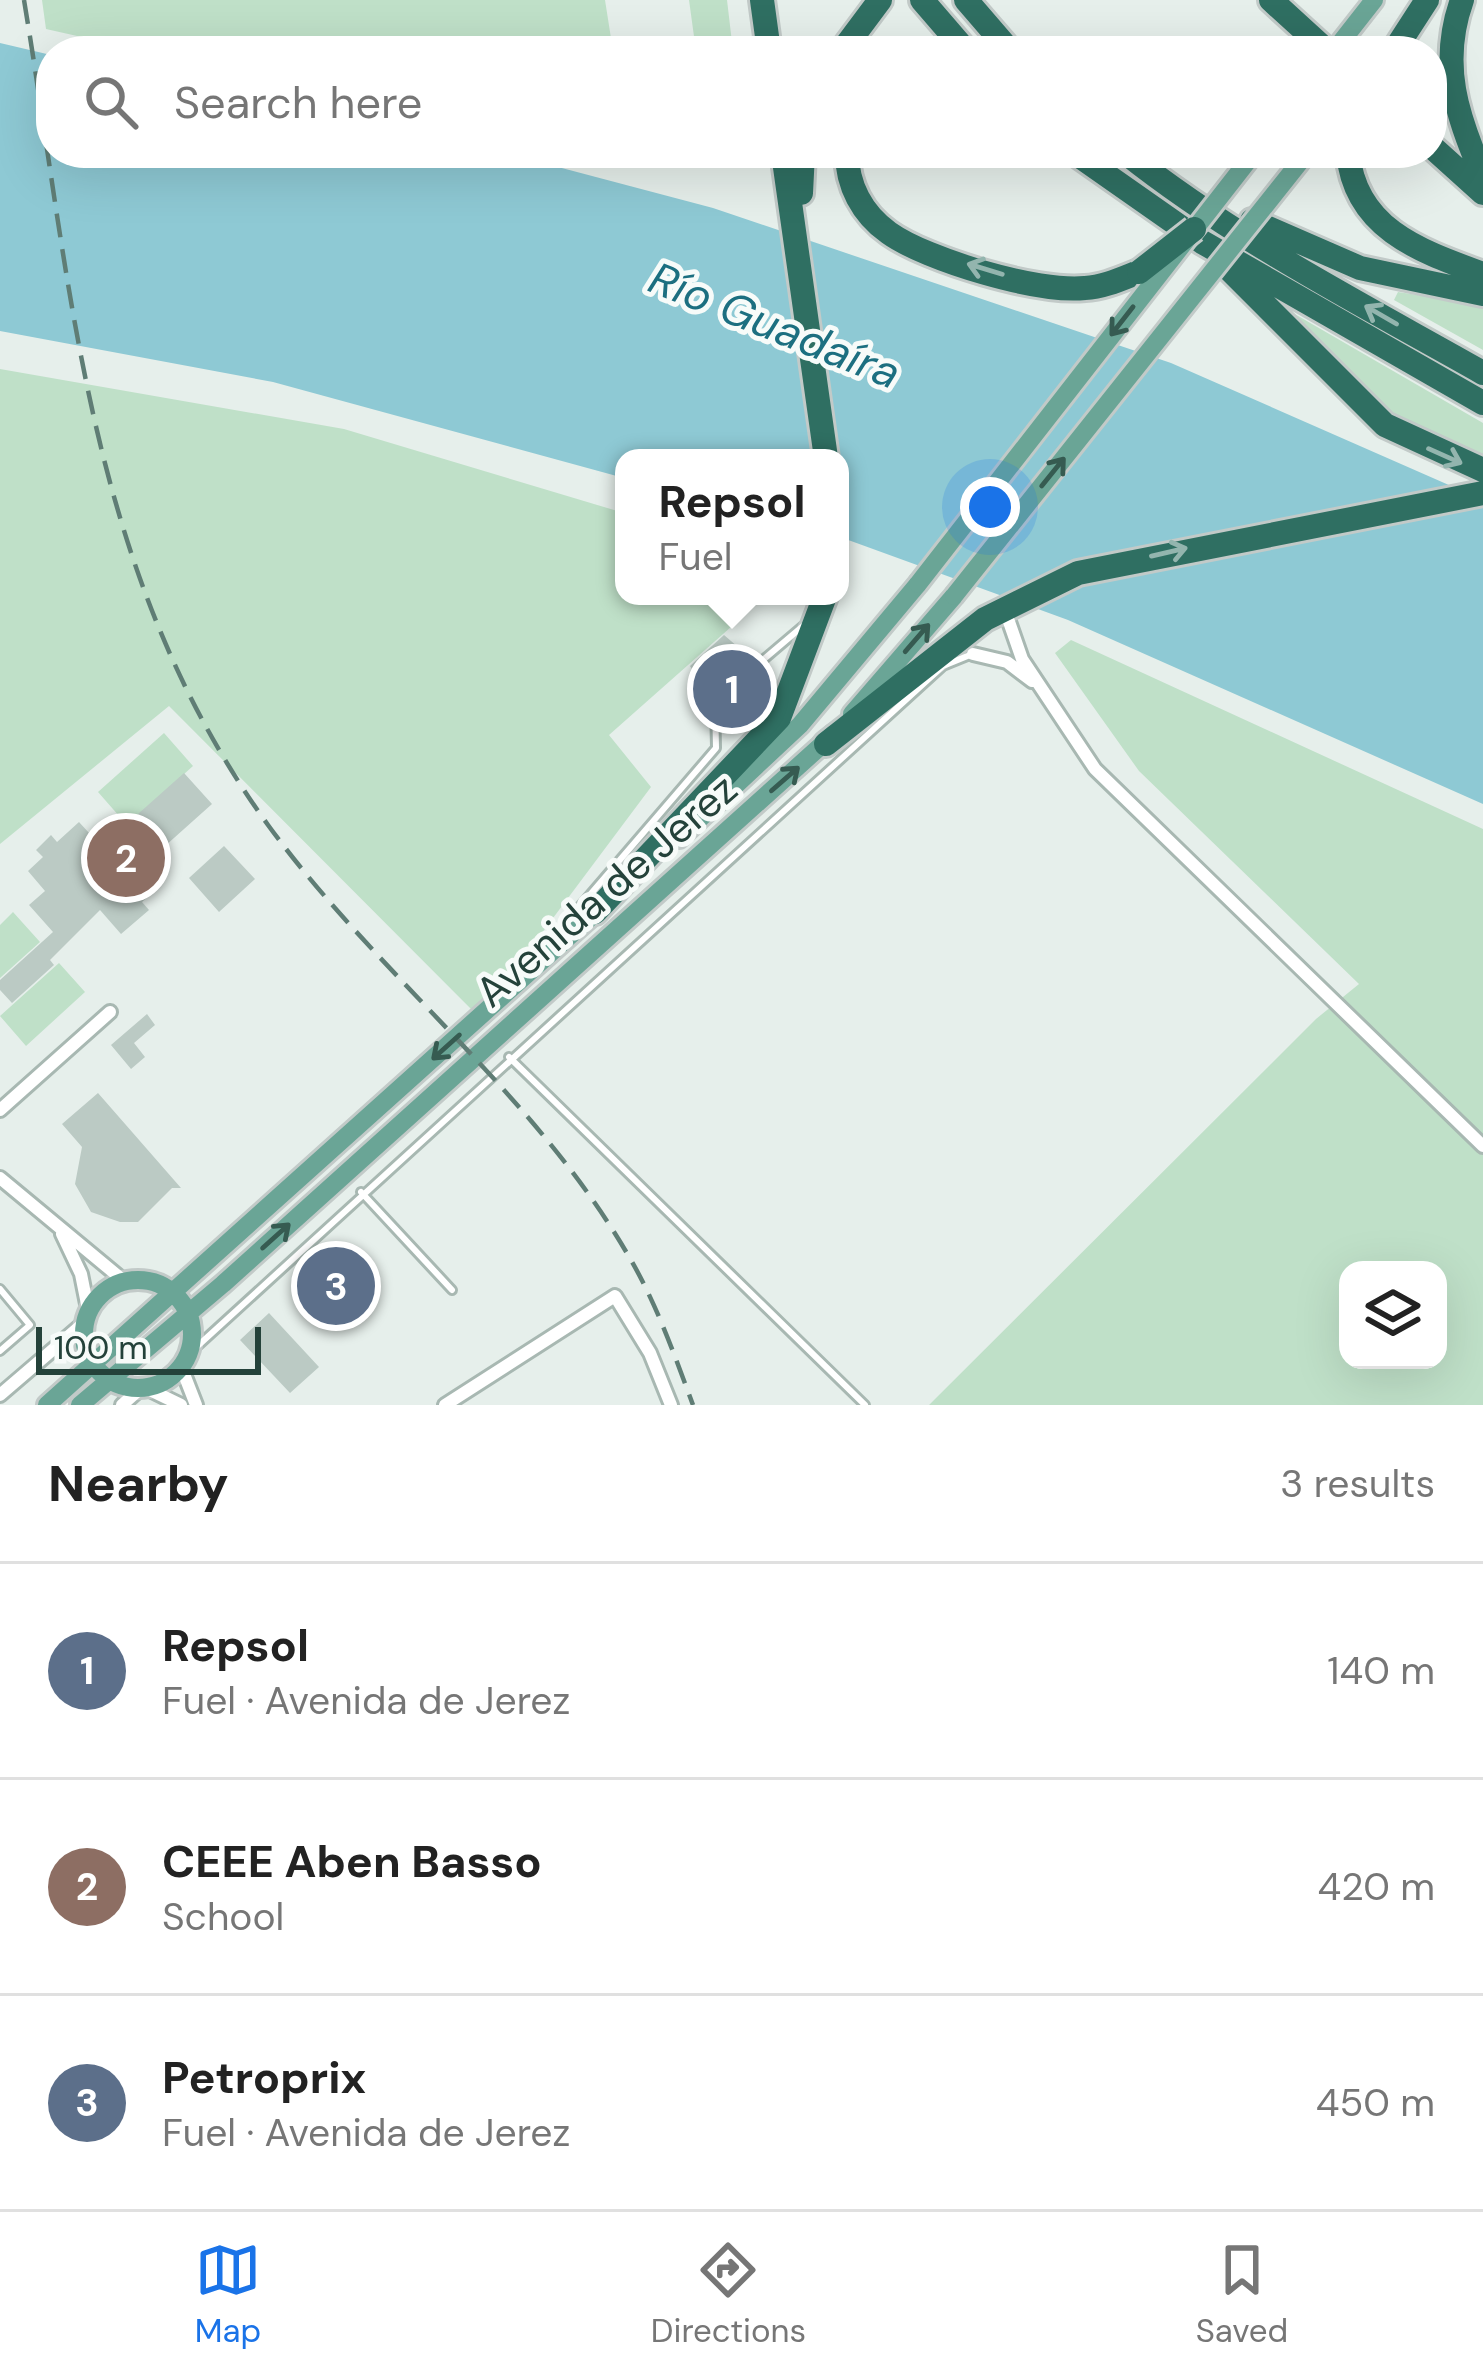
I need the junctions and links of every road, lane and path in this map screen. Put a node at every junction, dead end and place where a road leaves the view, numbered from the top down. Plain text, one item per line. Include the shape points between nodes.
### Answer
1 (762, 0) edge
2 (880, 0) edge
3 (922, 0) edge
4 (966, 0) edge
5 (1270, 0) edge
6 (1374, 0) edge
7 (1426, 0) edge
8 (1462, 0) edge
9 (767, 36) edge
10 (852, 36) edge
11 (953, 36) edge
12 (997, 36) edge
13 (1312, 36) edge
14 (1343, 36) edge
15 (1401, 36) edge
16 (1447, 161) edge
17 (786, 168) edge
18 (803, 168) edge
19 (851, 168) edge
20 (1095, 168) edge
21 (1144, 168) edge
22 (1167, 168) edge
23 (1244, 168) edge
24 (1295, 168) edge
25 (1349, 168) edge
26 (1483, 176) edge
27 (1483, 193) edge
28 (1198, 235) junction
29 (800, 249) junction
30 (1483, 274) edge
31 (1483, 294) edge
32 (1483, 373) edge
33 (1483, 403) edge
34 (825, 449) edge
35 (1483, 470) edge
36 (1483, 493) edge
37 (1483, 504) edge
38 (1424, 506) junction
39 (1018, 600) junction
40 (822, 605) edge
41 (823, 605) edge
42 (985, 620) junction
43 (973, 654) joint
44 (757, 664) dead end
45 (943, 666) junction
46 (1037, 686) junction
47 (715, 701) dead end
48 (826, 744) junction
49 (596, 912) junction
50 (499, 999) junction
51 (110, 1012) dead end
52 (509, 1058) junction
53 (0, 1110) edge
54 (1483, 1146) edge
55 (0, 1178) edge
56 (362, 1192) junction
57 (61, 1232) junction
58 (124, 1281) junction
59 (0, 1289) edge
60 (452, 1290) dead end
61 (172, 1292) junction
62 (188, 1313) junction
63 (87, 1316) junction
64 (0, 1351) edge
65 (187, 1360) junction
66 (92, 1365) junction
67 (110, 1378) junction
68 (144, 1389) junction
69 (0, 1395) edge
70 (47, 1405) edge
71 (80, 1405) edge
72 (122, 1405) edge
73 (181, 1405) edge
74 (196, 1405) edge
75 (445, 1405) edge
76 (671, 1405) edge
77 (865, 1405) edge

1 - 9 highway
2 - 10 highway
3 - 11 highway
4 - 12 highway
5 - 13 highway
6 - 14 main road
7 - 15 highway
8 - 26 highway via 1449,72 1457,119
16 - 27 highway
17 - 29 highway
18 - 29 highway
28 -> 19 highway, bridge via 1138,272 1081,289 1033,284 888,232 859,202
20 - 28 highway
32 -> 21 highway
22 - 31 highway via 1316,252
23 - 28 main road, Avenida de Jerez, bridge
48 -> 24 main road, Avenida de Jerez, bridge
25 - 30 highway via 1364,207 1388,231
28 - 33 highway
28 -> 35 highway via 1385,424
28 -> 49 main road, Avenida de Jerez, bridge via 800,725
29 - 34 highway
36 - 38 highway
37 - 38 highway
39 -> 38 highway via 1078,573
39 - 42 highway
39 - 46 street via 1006,616 1008,629
40 - 44 lane
41 - 49 highway via 779,718
42 - 45 lane
42 - 48 highway
43 - 45 lane, Avenida de Jerez
43 - 46 street via 1007,662
45 - 52 lane, Avenida de Jerez
46 - 54 street via 1095,770
47 - 50 lane via 716,748
62 -> 48 main road, Avenida de Jerez
49 - 50 main road, Avenida de Jerez
50 -> 61 main road, Avenida de Jerez
51 - 53 street
52 - 56 lane, Avenida de Jerez
52 - 77 lane
55 - 57 street
56 - 60 lane
56 - 65 lane, Avenida de Jerez
57 - 58 street
57 - 63 street via 81,1274
58 - 61 main road
58 - 63 main road via 100,1294
59 - 64 lane via 29,1325
61 - 62 main road
61 - 66 main road, Avenida de Jerez
62 - 65 main road
62 - 67 main road, Avenida de Jerez
63 - 66 main road
63 - 69 street
65 - 68 main road
65 - 74 street
66 - 67 main road
66 - 70 main road, Avenida de Jerez
67 - 68 main road
67 - 71 main road, Avenida de Jerez
68 - 72 street
68 - 73 street
75 - 76 street via 615,1296

